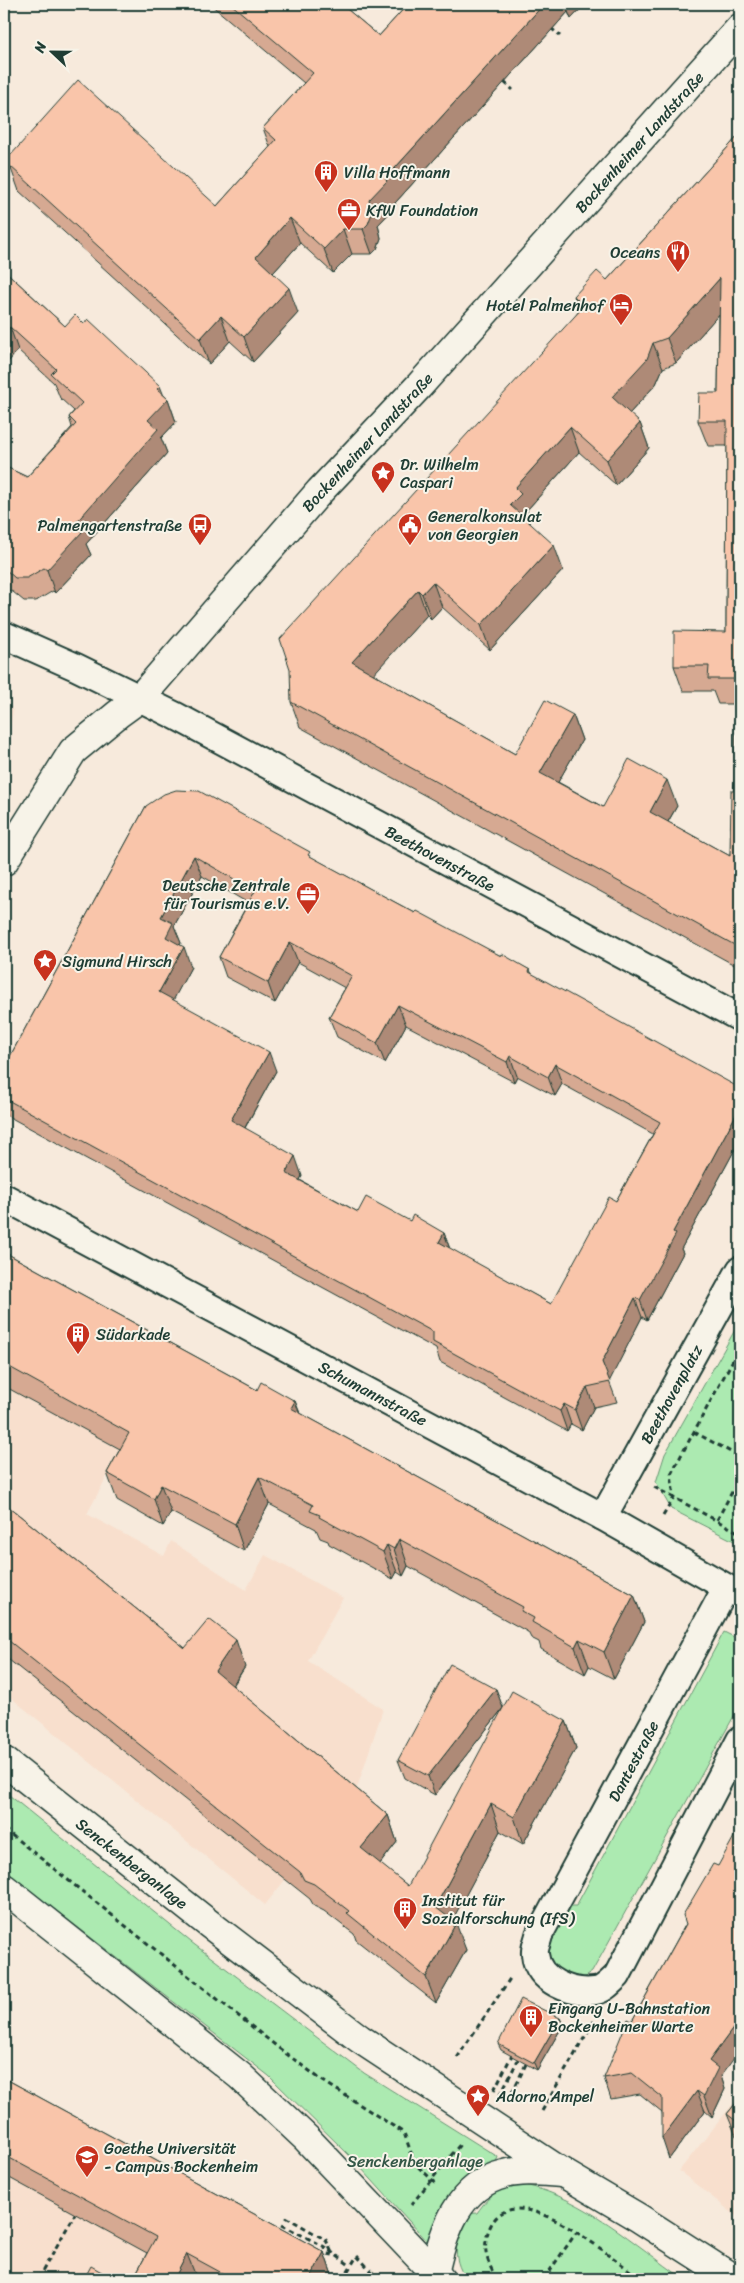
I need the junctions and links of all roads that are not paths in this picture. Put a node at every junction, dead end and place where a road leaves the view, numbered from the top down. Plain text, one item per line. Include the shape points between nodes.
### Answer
1 (739, 32) edge
2 (4, 635) edge
3 (140, 698) junction
4 (4, 861) edge
5 (740, 1018) edge
6 (4, 1197) edge
7 (740, 1270) edge
8 (603, 1517) junction
9 (733, 1591) edge
10 (740, 1740) edge
11 (4, 1761) edge
12 (4, 1888) edge
13 (563, 2173) junction
14 (437, 2276) edge
15 (734, 2279) edge

1 - 3 main road, Bockenheimer Landstraße via 320,492
2 - 3 street
3 - 4 main road, Bockenheimer Landstraße via 73,752
3 - 5 street, Beethovenstraße
6 - 8 street, Schumannstraße
7 - 8 street, Beethovenplatz
8 - 9 street, Schumannstraße
9 - 10 street, Dantestraße via 540,1936 534,1953 538,1969 554,1982 574,1990 596,1991 617,1976
11 - 13 main road, Senckenberganlage via 239,1948 360,2039
12 - 14 main road via 240,2076 308,2138
13 - 14 main road via 526,2171 505,2174 472,2190 447,2227
13 - 15 main road, Senckenberganlage

